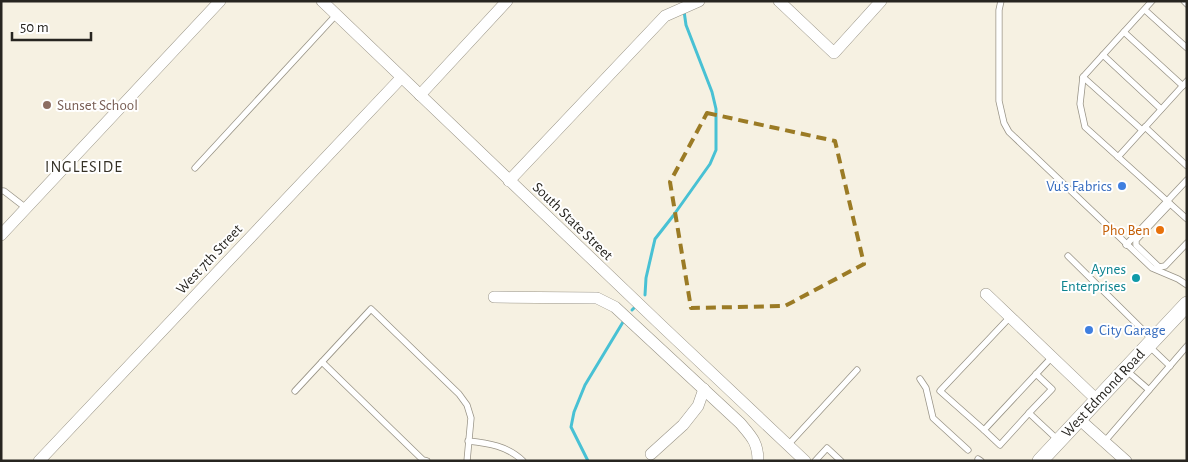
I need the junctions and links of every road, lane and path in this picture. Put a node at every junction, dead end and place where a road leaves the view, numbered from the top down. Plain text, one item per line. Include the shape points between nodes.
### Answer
1 (220, 1) edge
2 (507, 1) edge
3 (699, 1) edge
4 (779, 1) edge
5 (881, 1) edge
6 (1001, 1) edge
7 (1152, 1) edge
8 (330, 6) edge
9 (1144, 10) junction
10 (1124, 32) junction
11 (1187, 48) edge
12 (1103, 55) junction
13 (1083, 77) junction
14 (401, 78) junction
15 (1185, 84) edge
16 (420, 95) junction
17 (1161, 109) junction
18 (1144, 128) junction
19 (1118, 157) junction
20 (1187, 166) edge
21 (194, 168) dead end
22 (1187, 180) edge
23 (509, 181) junction
24 (1, 191) edge
25 (1168, 203) junction
26 (26, 208) junction
27 (1187, 219) edge
28 (1, 234) edge
29 (1187, 243) edge
30 (1126, 245) junction
31 (1068, 256) dead end
32 (1187, 285) edge
33 (986, 294) dead end
34 (494, 297) dead end
35 (1187, 304) edge
36 (1010, 317) junction
37 (664, 328) junction
38 (654, 342) junction
39 (1151, 343) junction
40 (1187, 346) edge
41 (1052, 357) junction
42 (322, 362) junction
43 (1170, 366) junction
44 (857, 370) dead end
45 (1125, 370) junction
46 (1036, 374) junction
47 (920, 379) dead end
48 (704, 389) junction
49 (1149, 390) junction
50 (294, 391) dead end
51 (1097, 400) junction
52 (1029, 413) junction
53 (1079, 419) junction
54 (984, 430) junction
55 (468, 441) junction
56 (1059, 441) junction
57 (1104, 441) junction
58 (788, 445) junction
59 (968, 450) dead end
60 (652, 454) dead end
61 (39, 461) edge
62 (427, 461) edge
63 (467, 461) edge
64 (523, 461) edge
65 (758, 461) edge
66 (805, 461) edge
67 (815, 461) edge
68 (841, 461) edge
69 (1040, 461) edge
70 (1126, 461) edge

1 - 26 street
2 - 16 street
3 - 23 street via 665,16
4 - 5 street via 834,53
6 - 30 lane via 999,101 1004,123 1009,132
7 - 9 lane
8 - 14 street, South State Street
8 - 21 lane
9 - 10 lane
9 - 11 lane
10 - 12 lane
10 - 15 lane
12 - 13 lane
12 - 17 lane
13 - 18 lane
13 - 19 lane via 1080,104 1085,127
14 - 16 street, South State Street
14 - 61 street, West 7th Street
15 - 17 lane
16 - 23 street, South State Street
17 - 18 lane
18 - 19 lane
18 - 20 lane
19 - 25 lane
22 - 25 lane
23 - 37 street, South State Street
24 - 26 lane
25 - 27 lane
25 - 29 lane via 1136,240 1136,245 1159,267
25 - 30 lane
26 - 28 street
30 - 32 lane via 1152,268
31 - 39 lane
33 - 36 street
34 - 38 street via 597,298 615,307
35 - 39 main road, West Edmond Road
36 - 41 street
36 - 54 lane via 940,391
37 - 38 street
37 - 58 street, South State Street
38 - 48 street
39 - 43 lane
39 - 45 main road, West Edmond Road
40 - 43 lane
41 - 46 lane
41 - 51 street
42 - 50 lane
42 - 55 lane via 371,309 459,394 471,418
42 - 62 lane
43 - 49 lane
44 - 58 lane
45 - 49 lane
45 - 51 main road, West Edmond Road
46 - 52 lane via 1052,389
46 - 54 lane
47 - 59 lane via 926,388 933,418
48 - 60 street via 698,406 683,425
48 - 65 street via 753,438
49 - 57 lane
51 - 53 main road, West Edmond Road
52 - 54 lane via 1000,445
52 - 56 lane
53 - 56 main road, West Edmond Road
53 - 57 street
55 - 63 lane
55 - 64 lane via 499,446
56 - 69 main road, West Edmond Road
57 - 70 street
58 - 66 street, South State Street
67 - 68 lane via 827,448

